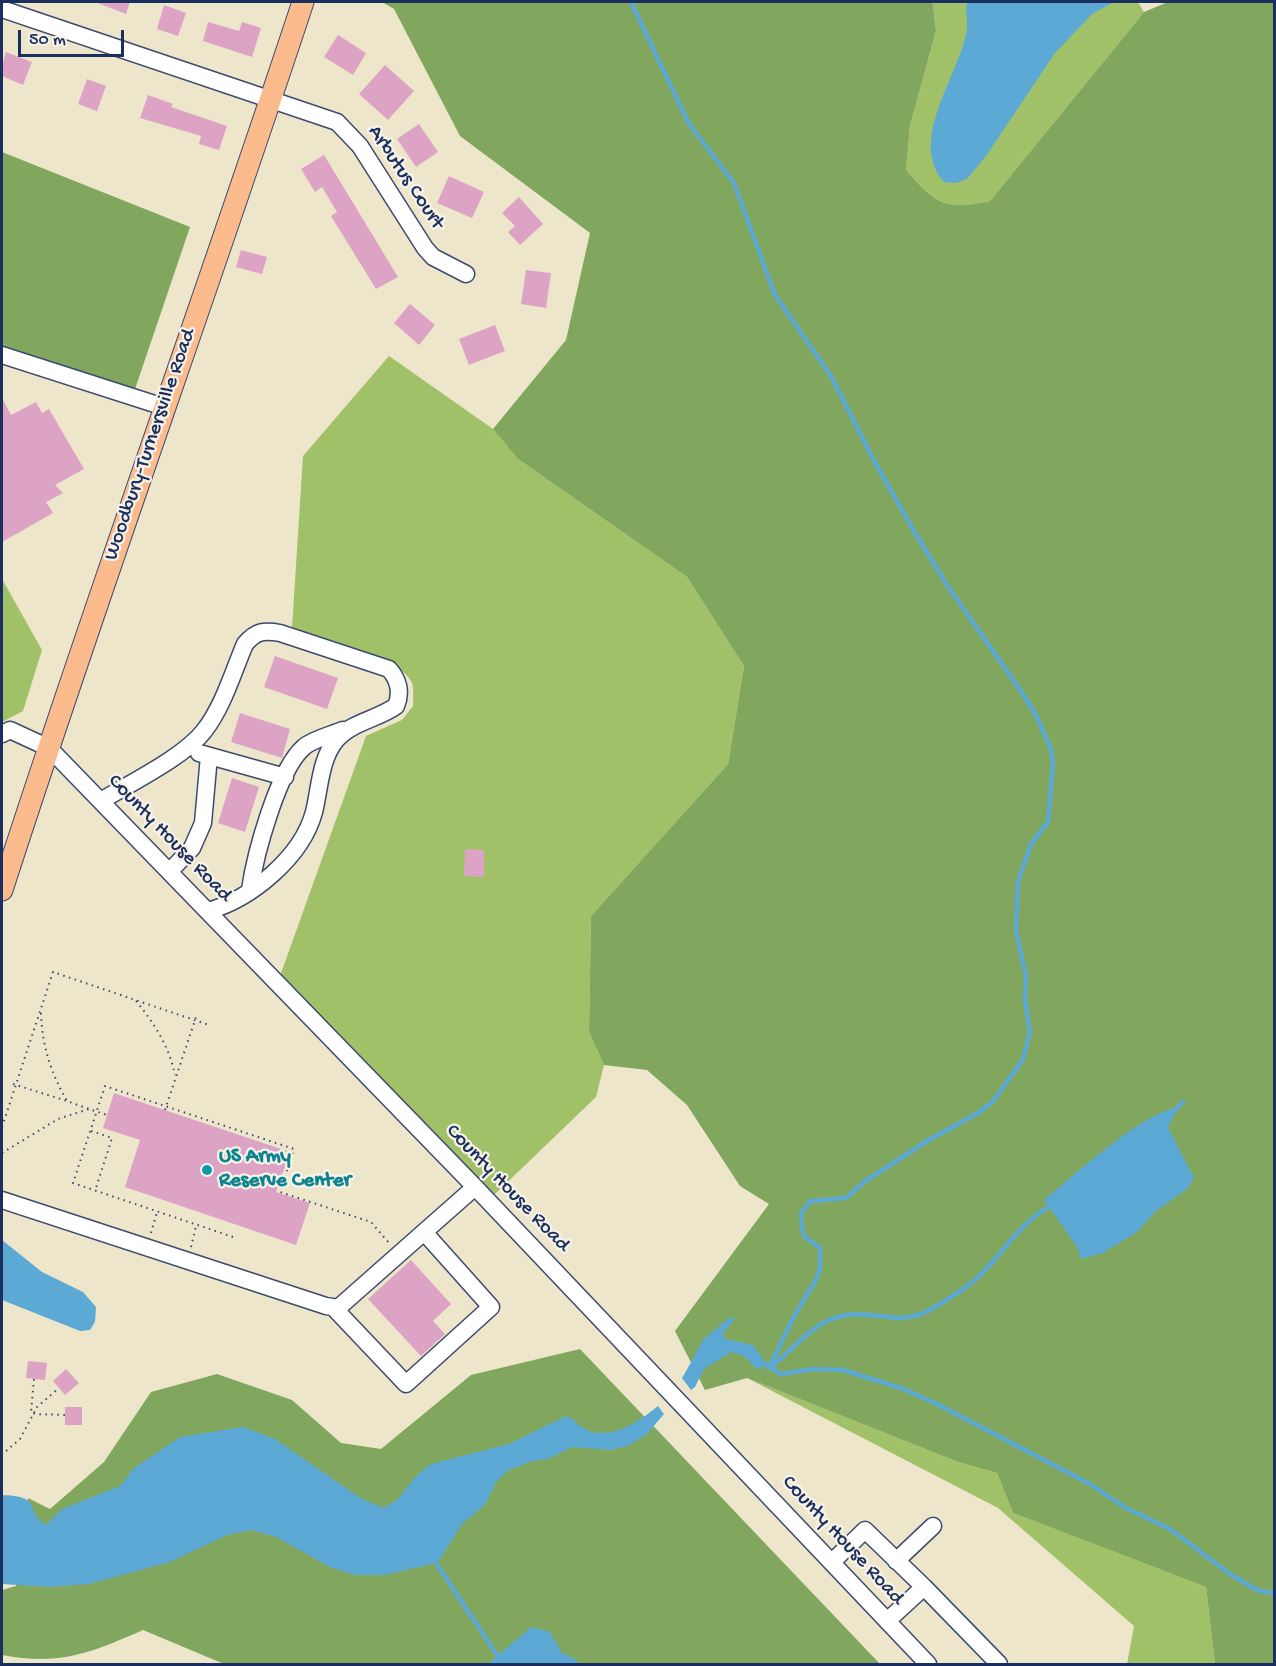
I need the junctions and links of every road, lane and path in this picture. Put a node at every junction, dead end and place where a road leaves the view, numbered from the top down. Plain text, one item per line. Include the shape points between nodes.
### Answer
1 (303, 2) edge
2 (2, 9) edge
3 (270, 99) junction
4 (466, 274) dead end
5 (2, 355) edge
6 (164, 407) junction
7 (354, 726) junction
8 (2, 734) edge
9 (49, 748) junction
10 (184, 749) junction
11 (209, 756) junction
12 (285, 777) junction
13 (101, 801) junction
14 (170, 872) junction
15 (2, 890) edge
16 (250, 890) junction
17 (208, 911) junction
18 (134, 999) junction
19 (40, 1009) junction
20 (197, 1014) dead end
21 (195, 1020) junction
22 (209, 1025) dead end
23 (176, 1077) junction
24 (14, 1084) junction
25 (66, 1101) junction
26 (165, 1108) junction
27 (89, 1109) junction
28 (97, 1112) junction
29 (107, 1115) dead end
30 (2, 1127) edge
31 (91, 1131) junction
32 (2, 1153) edge
33 (475, 1187) junction
34 (95, 1191) junction
35 (2, 1200) edge
36 (158, 1212) junction
37 (197, 1225) junction
38 (424, 1232) junction
39 (232, 1237) dead end
40 (146, 1248) junction
41 (399, 1254) junction
42 (187, 1261) junction
43 (333, 1307) junction
44 (34, 1378) dead end
45 (59, 1388) dead end
46 (33, 1413) junction
47 (65, 1415) dead end
48 (6, 1451) dead end
49 (933, 1526) dead end
50 (896, 1561) junction
51 (832, 1562) junction
52 (924, 1587) junction
53 (887, 1621) junction
54 (928, 1665) edge
55 (999, 1665) edge

1 - 3 main road, Woodbury-Turnersville Road
2 - 3 street, Arbutus Court
3 - 4 street, Arbutus Court via 328,118 344,128 360,146 425,248
3 - 6 main road, Woodbury-Turnersville Road
5 - 6 street
6 - 9 main road, Woodbury-Turnersville Road
7 - 10 street via 396,706 398,682 389,669 280,633 260,632 245,644 211,721
7 - 12 street via 305,745
7 - 16 street via 338,738 326,755 313,816 292,856
8 - 9 street via 10,730
9 - 13 street, County House Road
9 - 15 main road, Woodbury-Turnersville Road
10 - 11 street
10 - 13 street
11 - 12 street
11 - 14 street via 203,823 192,848
12 - 16 street via 255,857
13 - 14 street, County House Road
14 - 17 street, County House Road
16 - 17 street via 232,904
17 - 33 street, County House Road
18 - 19 path via 53,972
18 - 21 path
18 - 23 path via 166,1047
19 - 24 path
19 - 25 path via 42,1039 50,1068
20 - 21 path
21 - 22 path
21 - 23 path
23 - 26 path
24 - 25 path
24 - 30 path
25 - 27 path
26 - 28 path via 105,1086
26 - 41 path via 294,1149 280,1192 370,1222
27 - 28 path
27 - 32 path via 58,1119
28 - 29 path
28 - 31 path
31 - 34 path via 112,1138
31 - 34 path via 73,1183
33 - 38 street
33 - 51 street, County House Road
34 - 36 path
35 - 40 street
36 - 37 path
36 - 40 path
37 - 39 path
37 - 42 path
38 - 41 street
38 - 43 street via 491,1307 406,1384
40 - 42 street
41 - 43 street via 338,1308
42 - 43 street
44 - 46 path via 30,1409
45 - 46 path
46 - 47 path
46 - 48 path via 20,1439
49 - 50 street
50 - 51 street via 865,1530
50 - 52 street
51 - 53 street, County House Road
52 - 53 street
52 - 55 street
53 - 54 street, County House Road

